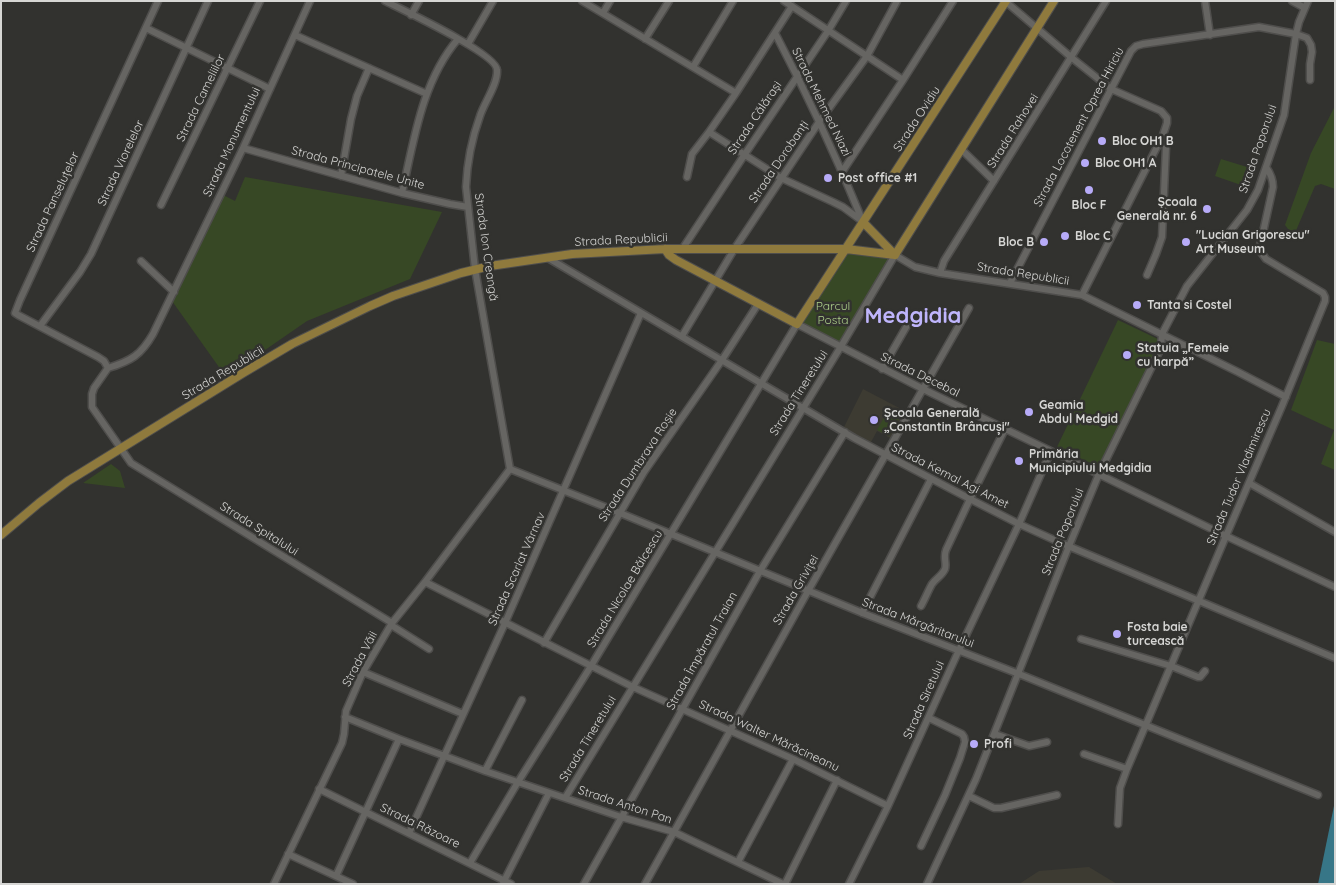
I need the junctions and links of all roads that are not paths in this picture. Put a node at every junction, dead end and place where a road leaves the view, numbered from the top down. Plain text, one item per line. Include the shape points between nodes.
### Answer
1 (158, 1) edge
2 (208, 1) edge
3 (260, 1) edge
4 (310, 1) edge
5 (385, 1) edge
6 (419, 1) edge
7 (493, 1) edge
8 (582, 1) edge
9 (610, 1) edge
10 (669, 1) edge
11 (733, 1) edge
12 (784, 1) edge
13 (846, 1) edge
14 (897, 1) edge
15 (953, 1) edge
16 (1006, 1) edge
17 (1054, 1) edge
18 (1106, 1) edge
19 (1205, 1) edge
20 (1292, 1) edge
21 (1307, 4) edge
22 (792, 6) junction
23 (603, 13) junction
24 (412, 15) junction
25 (146, 28) junction
26 (1037, 29) junction
27 (828, 31) junction
28 (774, 33) junction
29 (1210, 34) junction
30 (1296, 34) junction
31 (294, 35) junction
32 (458, 39) junction
33 (645, 39) junction
34 (468, 44) junction
35 (187, 48) junction
36 (867, 56) junction
37 (1072, 58) junction
38 (693, 67) junction
39 (228, 68) junction
40 (369, 68) junction
41 (797, 76) junction
42 (903, 80) junction
43 (1310, 80) dead end
44 (270, 89) junction
45 (1111, 90) junction
46 (736, 93) junction
47 (428, 94) junction
48 (820, 122) junction
49 (709, 132) junction
50 (1163, 135) junction
51 (243, 148) junction
52 (961, 149) junction
53 (745, 154) junction
54 (1266, 167) junction
55 (842, 172) junction
56 (341, 176) junction
57 (687, 177) dead end
58 (781, 178) junction
59 (994, 181) junction
60 (402, 192) junction
61 (161, 205) dead end
62 (857, 206) junction
63 (468, 207) junction
64 (871, 210) junction
65 (863, 222) junction
66 (683, 248) junction
67 (735, 248) junction
68 (665, 249) junction
69 (846, 249) junction
70 (895, 255) junction
71 (548, 258) junction
72 (141, 261) dead end
73 (475, 269) junction
74 (940, 273) junction
75 (1147, 275) dead end
76 (715, 281) junction
77 (1010, 283) junction
78 (174, 292) junction
79 (1082, 295) junction
80 (758, 304) junction
81 (969, 308) dead end
82 (642, 313) junction
83 (909, 322) dead end
84 (797, 324) junction
85 (40, 326) junction
86 (1162, 334) junction
87 (682, 336) junction
88 (840, 348) junction
89 (722, 360) junction
90 (108, 368) junction
91 (882, 369) junction
92 (762, 384) junction
93 (923, 389) junction
94 (1286, 397) junction
95 (803, 408) junction
96 (1005, 429) junction
97 (845, 432) junction
98 (120, 448) junction
99 (1051, 451) junction
100 (886, 455) junction
101 (510, 469) junction
102 (1099, 474) junction
103 (931, 479) junction
104 (1250, 483) junction
105 (564, 490) junction
106 (970, 499) junction
107 (620, 513) junction
108 (1019, 524) junction
109 (1335, 532) edge
110 (671, 534) junction
111 (1, 535) edge
112 (1226, 536) junction
113 (1069, 546) junction
114 (715, 552) junction
115 (760, 571) junction
116 (425, 582) junction
117 (1335, 587) edge
118 (808, 590) junction
119 (1199, 601) junction
120 (921, 606) dead end
121 (862, 613) junction
122 (505, 623) junction
123 (392, 624) junction
124 (1081, 639) dead end
125 (544, 643) junction
126 (430, 649) dead end
127 (959, 650) junction
128 (1335, 658) edge
129 (591, 666) junction
130 (1171, 666) junction
131 (1205, 671) dead end
132 (363, 672) junction
133 (1019, 674) junction
134 (633, 687) junction
135 (522, 700) dead end
136 (682, 709) junction
137 (463, 714) junction
138 (345, 717) junction
139 (929, 718) junction
140 (1145, 725) junction
141 (730, 730) junction
142 (995, 734) junction
143 (399, 739) junction
144 (1047, 742) dead end
145 (1084, 754) dead end
146 (444, 756) junction
147 (793, 759) junction
148 (1127, 770) junction
149 (485, 771) junction
150 (837, 780) junction
151 (518, 782) junction
152 (319, 789) junction
153 (549, 793) junction
154 (1057, 795) dead end
155 (1318, 795) dead end
156 (969, 796) junction
157 (564, 798) junction
158 (888, 806) junction
159 (366, 812) junction
160 (621, 817) junction
161 (1118, 824) dead end
162 (409, 832) junction
163 (674, 832) junction
164 (921, 846) dead end
165 (288, 854) junction
166 (738, 862) junction
167 (470, 863) junction
168 (336, 876) junction
169 (646, 882) edge
170 (506, 883) edge
171 (274, 884) edge
172 (353, 884) edge
173 (584, 884) edge
174 (656, 884) edge
175 (784, 884) edge
176 (849, 884) edge
177 (927, 884) edge

1 - 25 street, Strada Panseluțelor
2 - 35 street, Strada Viorelelor
3 - 39 street, Strada Cameliilor
4 - 31 street, Strada Monumentului
5 - 24 street, Strada Ion Creangă
6 - 24 street
7 - 34 street
8 - 23 street
9 - 23 street
10 - 33 street
11 - 38 street
12 - 22 street
13 - 27 street, Strada Călărași
14 - 36 street, Strada Dorobanți
15 - 42 street
16 - 26 street
16 - 64 main road, Strada Ovidiu
17 - 26 main road, Strada Tineretului
18 - 37 street, Strada Rahovei
19 - 29 street
20 - 21 street
21 - 30 street, Strada Poporului
22 - 27 street
22 - 28 street
23 - 33 street
24 - 32 street, Strada Ion Creangă
25 - 35 street
25 - 85 street, Strada Panseluțelor via 16,309 15,313
26 - 37 street
26 - 52 main road, Strada Tineretului
27 - 36 street
27 - 41 street, Strada Călărași
28 - 41 street, Strada Mehmed Niazi
28 - 46 street
29 - 30 street, Strada Locotenent Oprea Hiriciu via 1259,27
29 - 45 street, Strada Locotenent Oprea Hiriciu via 1136,46
30 - 43 street via 1307,38 1311,45
30 - 54 street, Strada Poporului via 1284,115
31 - 40 street
31 - 44 street, Strada Monumentului
32 - 34 street, Strada Ion Creangă
32 - 47 street via 438,67
33 - 38 street
34 - 63 street, Strada Ion Creangă via 496,64 497,70 473,141 467,175
35 - 39 street
35 - 85 street, Strada Viorelelor via 91,254
36 - 42 street
36 - 48 street, Strada Dorobanți
37 - 45 street
37 - 59 street, Strada Rahovei
38 - 46 street
39 - 44 street
39 - 61 street, Strada Cameliilor
40 - 47 street
40 - 56 street via 351,119
41 - 48 street, Strada Mehmed Niazi
41 - 53 street, Strada Călărași
42 - 55 street
44 - 51 street, Strada Monumentului
45 - 50 street via 1164,114 1167,123
45 - 77 street, Strada Locotenent Oprea Hiriciu
46 - 49 street
47 - 60 street
48 - 55 street, Strada Mehmed Niazi
48 - 58 street, Strada Dorobanți
49 - 53 street
49 - 57 street via 692,154
50 - 75 street via 1166,147 1163,227 1159,247
50 - 79 street
51 - 56 street, Strada Principatele Unite
51 - 78 street, Strada Monumentului
52 - 59 street
52 - 70 main road, Strada Tineretului
53 - 58 street
53 - 66 street, Strada Călărași
54 - 86 street, Strada Poporului via 1247,210 1187,286
54 - 94 street, Strada Tudor Vladimirescu via 1271,173 1272,187 1260,251 1266,259 1325,297
55 - 62 street, Strada Mehmed Niazi
56 - 60 street, Strada Principatele Unite
58 - 65 street via 843,207
58 - 67 street, Strada Dorobanți
59 - 74 street, Strada Rahovei
60 - 63 street, Strada Principatele Unite
62 - 64 street
62 - 65 street, Strada Mehmed Niazi
63 - 73 street, Strada Ion Creangă
64 - 65 main road, Strada Ovidiu
65 - 69 main road, Strada Ovidiu
65 - 70 main road, Strada Mehmed Niazi
66 - 67 main road, Strada Republicii
66 - 68 main road, Strada Republicii
67 - 69 main road, Strada Republicii
67 - 76 street, Strada Dorobanți
68 - 71 main road, Strada Republicii
68 - 76 main road, Strada Decebal via 676,260
69 - 70 main road, Strada Republicii
69 - 84 main road, Strada Ovidiu
70 - 74 street, Strada Republicii via 914,267
70 - 88 street, Strada Tineretului
71 - 73 main road, Strada Republicii
71 - 82 street, Strada Kemal Agi Amet
72 - 78 street
73 - 98 main road, Strada Republicii via 393,296 320,330
73 - 101 street, Strada Ion Creangă
74 - 77 street, Strada Republicii
76 - 80 main road, Strada Decebal
76 - 87 street, Strada Dorobanți
77 - 79 street, Strada Republicii
78 - 90 street, Strada Monumentului via 141,353
79 - 86 street, Strada Republicii
80 - 84 main road, Strada Decebal
80 - 89 street, Strada Dumbrava Roșie
81 - 93 street, Strada Griviței
82 - 87 street, Strada Kemal Agi Amet
82 - 105 street, Strada Scarlat Vârnav
83 - 91 street
84 - 88 street, Strada Decebal
84 - 92 street, Strada Nicolae Bălcescu
85 - 90 street, Strada Panseluțelor via 98,356
86 - 94 street, Strada Republicii
86 - 102 street, Strada Poporului via 1160,348
87 - 89 street, Strada Kemal Agi Amet
88 - 91 street, Strada Decebal
88 - 95 street, Strada Tineretului
89 - 92 street, Strada Kemal Agi Amet
89 - 107 street, Strada Dumbrava Roșie via 644,472
90 - 98 street, Strada Spitalului via 94,388 91,401 94,411
91 - 93 street, Strada Decebal
92 - 95 street, Strada Kemal Agi Amet
92 - 110 street, Strada Nicolae Bălcescu
93 - 96 street, Strada Decebal
93 - 100 street, Strada Griviței
94 - 104 street, Strada Tudor Vladimirescu
95 - 97 street, Strada Kemal Agi Amet
95 - 114 street, Strada Tineretului
96 - 99 street, Strada Decebal
96 - 106 street
97 - 100 street, Strada Kemal Agi Amet
97 - 115 street, Strada Împăratul Traian
98 - 111 main road, Strada Republicii via 68,481
98 - 123 street, Strada Spitalului via 130,463
99 - 102 street, Strada Decebal
99 - 108 street, Strada Siretului
100 - 103 street, Strada Kemal Agi Amet
100 - 118 street, Strada Griviței
101 - 105 street, Strada Mărgăritarului
101 - 116 street, Strada Văii
102 - 112 street, Strada Decebal
102 - 113 street, Strada Poporului
103 - 106 street, Strada Kemal Agi Amet
103 - 121 street
104 - 109 street
104 - 112 street, Strada Tudor Vladimirescu
105 - 107 street, Strada Mărgăritarului
105 - 122 street, Strada Scarlat Vârnav
106 - 108 street, Strada Kemal Agi Amet
106 - 120 street via 945,553 944,569 931,585
107 - 110 street, Strada Mărgăritarului
107 - 125 street, Strada Dumbrava Roșie
108 - 113 street, Strada Kemal Agi Amet
108 - 127 street, Strada Siretului
110 - 114 street, Strada Mărgăritarului
110 - 129 street, Strada Nicolae Bălcescu
112 - 117 street, Strada Decebal
112 - 119 street, Strada Tudor Vladimirescu
113 - 119 street, Strada Kemal Agi Amet
113 - 133 street, Strada Poporului
114 - 115 street, Strada Mărgăritarului
114 - 134 street, Strada Tineretului
115 - 118 street, Strada Mărgăritarului
115 - 136 street, Strada Împăratul Traian
116 - 122 street, Strada Walter Mărăcineanu
116 - 123 street, Strada Văii
118 - 121 street, Strada Mărgăritarului
118 - 141 street, Strada Griviței
119 - 128 street, Strada Kemal Agi Amet
119 - 130 street, Strada Tudor Vladimirescu
121 - 127 street, Strada Mărgăritarului
122 - 125 street, Strada Walter Mărăcineanu
122 - 137 street, Strada Scarlat Vârnav
123 - 126 street
123 - 132 street, Strada Văii
124 - 130 street
125 - 129 street, Strada Walter Mărăcineanu
127 - 133 street, Strada Mărgăritarului
127 - 139 street, Strada Siretului
129 - 134 street, Strada Walter Mărăcineanu
129 - 151 street, Strada Nicolae Bălcescu
130 - 131 street via 1198,677
130 - 140 street, Strada Tudor Vladimirescu
132 - 137 street
132 - 138 street, Strada Văii
133 - 140 street, Strada Mărgăritarului
133 - 142 street, Strada Poporului
134 - 136 street, Strada Walter Mărăcineanu
134 - 157 street, Strada Tineretului
135 - 149 street
136 - 141 street, Strada Walter Mărăcineanu
136 - 160 street, Strada Împăratul Traian
137 - 146 street, Strada Scarlat Vârnav
138 - 143 street, Strada Anton Pan
138 - 152 street, Strada Văii via 342,742
139 - 158 street, Strada Siretului
139 - 164 street via 962,734 965,742
140 - 148 street, Strada Tudor Vladimirescu
140 - 155 street, Strada Mărgăritarului
141 - 147 street, Strada Walter Mărăcineanu
141 - 163 street, Strada Griviței
142 - 144 street via 1029,746
142 - 156 street, Strada Poporului
143 - 146 street, Strada Anton Pan
143 - 159 street
145 - 148 street
146 - 149 street, Strada Anton Pan
146 - 162 street, Strada Scarlat Vârnav
147 - 150 street, Strada Walter Mărăcineanu
147 - 166 street
148 - 161 street, Strada Tudor Vladimirescu via 1120,788
149 - 151 street, Strada Anton Pan
150 - 158 street, Strada Walter Mărăcineanu
150 - 175 street
151 - 153 street, Strada Anton Pan
151 - 167 street, Strada Nicolae Bălcescu
152 - 159 street, Strada Răzoare
152 - 165 street, Strada Văii
153 - 157 street, Strada Anton Pan
153 - 170 street, Strada Tineretului
154 - 156 street via 1001,808
156 - 177 street, Strada Poporului
157 - 160 street, Strada Anton Pan
158 - 176 street, Strada Siretului
159 - 162 street, Strada Răzoare
159 - 168 street
160 - 163 street, Strada Anton Pan
160 - 173 street, Strada Împăratul Traian
162 - 167 street, Strada Răzoare
163 - 166 street, Strada Anton Pan
163 - 169 street, Strada Griviței
165 - 168 street
165 - 171 street, Strada Văii
166 - 175 street, Strada Anton Pan
167 - 170 street, Strada Răzoare
168 - 172 street
169 - 174 street

